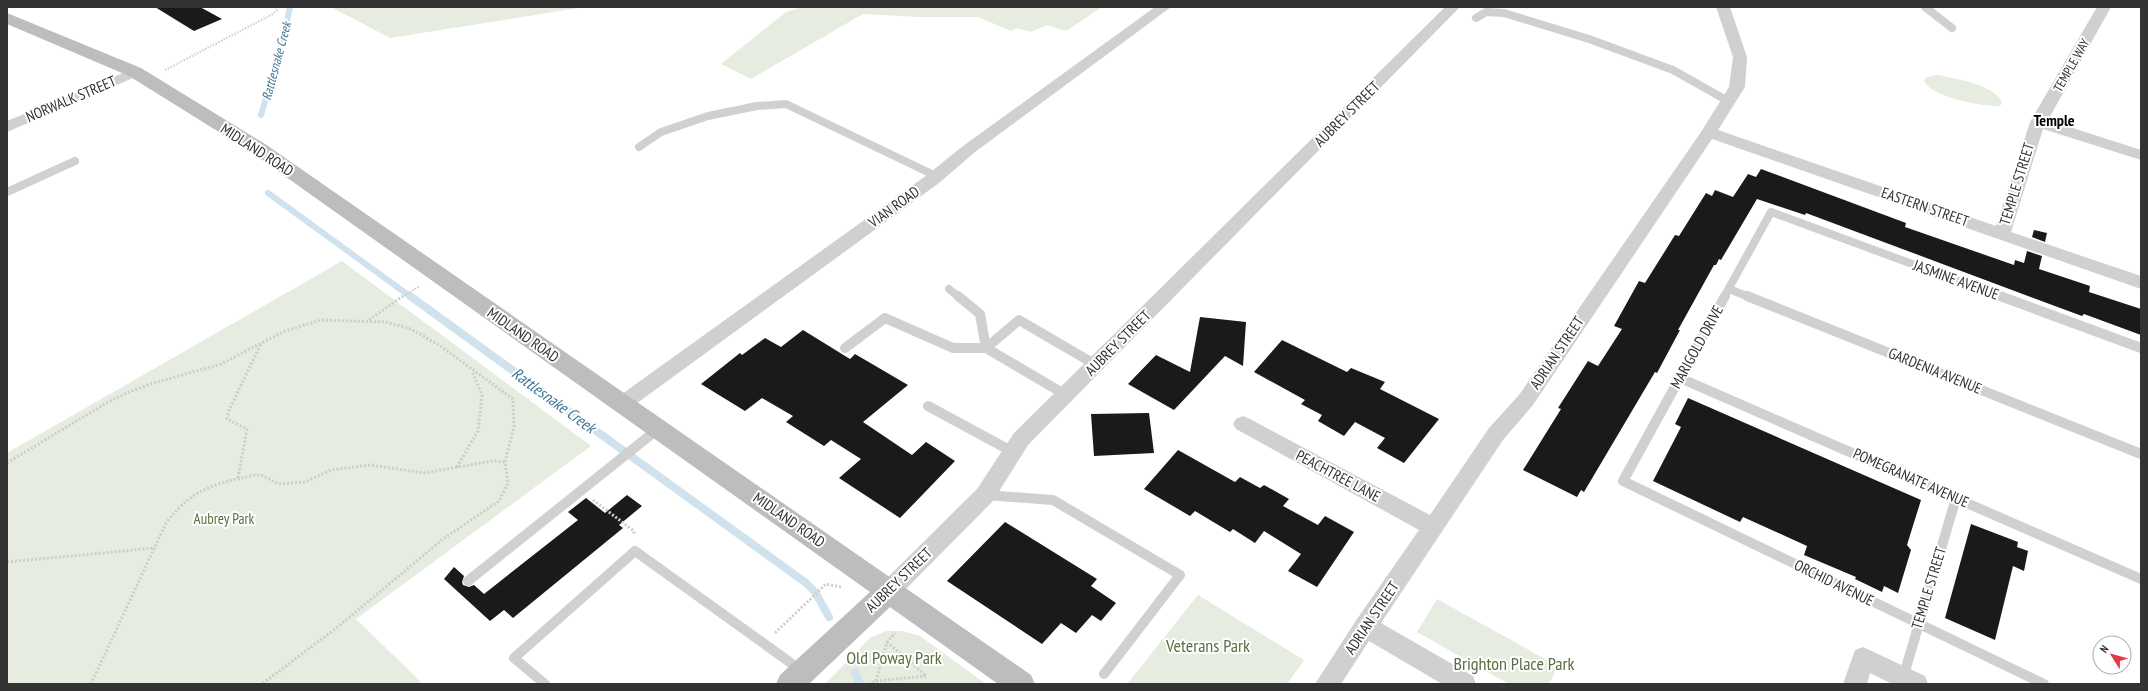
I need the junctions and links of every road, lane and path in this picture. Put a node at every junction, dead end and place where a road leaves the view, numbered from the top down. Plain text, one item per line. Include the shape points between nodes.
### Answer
1 (276, 7) edge
2 (1164, 7) edge
3 (1453, 7) edge
4 (1723, 7) edge
5 (1925, 7) edge
6 (2104, 7) edge
7 (7, 18) edge
8 (1476, 18) dead end
9 (1952, 28) dead end
10 (140, 75) junction
11 (1728, 101) junction
12 (2038, 122) junction
13 (7, 127) edge
14 (1709, 132) junction
15 (638, 147) dead end
16 (2141, 155) edge
17 (75, 161) dead end
18 (936, 176) junction
19 (7, 192) edge
20 (1771, 212) joint
21 (2002, 234) junction
22 (2141, 283) edge
23 (416, 288) dead end
24 (949, 289) dead end
25 (1729, 289) junction
26 (369, 320) junction
27 (261, 344) junction
28 (845, 348) dead end
29 (986, 348) junction
30 (2141, 348) edge
31 (1096, 365) junction
32 (472, 371) junction
33 (1680, 378) junction
34 (1066, 395) junction
35 (622, 404) junction
36 (928, 406) dead end
37 (1243, 424) dead end
38 (658, 429) junction
39 (1013, 452) junction
40 (2141, 454) edge
41 (505, 462) junction
42 (7, 463) edge
43 (457, 467) junction
44 (238, 478) junction
45 (1623, 481) joint
46 (580, 491) junction
47 (985, 495) junction
48 (1956, 498) junction
49 (1433, 527) junction
50 (155, 548) junction
51 (635, 551) junction
52 (7, 562) edge
53 (2141, 579) edge
54 (468, 581) dead end
55 (844, 588) dead end
56 (890, 591) junction
57 (1919, 624) junction
58 (1365, 626) junction
59 (895, 633) dead end
60 (887, 642) junction
61 (764, 643) junction
62 (1104, 674) dead end
63 (797, 678) edge
64 (876, 681) junction
65 (1909, 681) edge
66 (91, 684) edge
67 (262, 684) edge
68 (545, 684) edge
69 (869, 684) edge
70 (1021, 684) edge
71 (1327, 684) edge
72 (1464, 684) edge
73 (1855, 684) edge
74 (2044, 684) edge

1 - 10 path via 277,10 273,14
2 - 18 street, VIAN ROAD via 969,149
3 - 31 street, AUBREY STREET
4 - 11 street, ADRIAN STREET via 1740,57 1737,87
5 - 9 lane
6 - 12 street, TEMPLE WAY
7 - 10 main road, MIDLAND ROAD
8 - 11 lane via 1486,12 1504,13 1589,40 1673,70
10 - 13 street, NORWALK STREET
10 - 35 main road, MIDLAND ROAD via 258,148
11 - 14 street, ADRIAN STREET
12 - 16 street
12 - 21 street, TEMPLE STREET
14 - 21 street, EASTERN STREET
14 - 49 street, ADRIAN STREET via 1526,400 1496,434
15 - 18 lane via 663,131 722,113 770,103 786,104
17 - 19 lane
18 - 35 street, VIAN ROAD
20 - 25 lane, MARIGOLD DRIVE
20 - 30 lane, JASMINE AVENUE
21 - 22 street, EASTERN STREET
23 - 26 path
24 - 29 lane via 980,314
25 - 33 lane, MARIGOLD DRIVE
25 - 40 lane, GARDENIA AVENUE
26 - 27 path via 311,322 285,331
26 - 32 path via 411,329 439,345
27 - 42 path via 221,364 150,384 115,399 30,447
27 - 44 path via 227,419 247,429
28 - 29 lane via 885,318 952,348
29 - 31 lane via 1020,320
29 - 34 lane
31 - 34 street, AUBREY STREET
32 - 41 path via 513,399 514,426
32 - 43 path via 482,395 478,431
33 - 45 lane, MARIGOLD DRIVE
33 - 48 lane, POMEGRANATE AVENUE
34 - 39 street, AUBREY STREET via 1021,439
35 - 38 main road, MIDLAND ROAD
36 - 39 lane
37 - 49 street, PEACHTREE LANE
38 - 46 lane
38 - 56 main road, MIDLAND ROAD
39 - 47 street, AUBREY STREET
41 - 43 path via 493,461
41 - 67 path via 508,483 499,501 443,539 339,626
43 - 44 path via 424,473 370,464 331,470 305,482 279,484 261,475
44 - 50 path via 208,487 188,499 166,523
45 - 57 lane, ORCHID AVENUE
46 - 51 path via 634,531
46 - 54 lane
47 - 56 street, AUBREY STREET
47 - 62 lane via 1053,500 1180,575
48 - 53 lane, POMEGRANATE AVENUE
48 - 57 lane, TEMPLE STREET
49 - 58 street, ADRIAN STREET
50 - 52 path
50 - 66 path
51 - 61 lane
51 - 68 lane via 514,658
55 - 61 path via 836,584 826,584
56 - 63 main road, AUBREY STREET
56 - 70 main road, MIDLAND ROAD
57 - 65 lane, TEMPLE STREET
57 - 74 lane, ORCHID AVENUE
58 - 71 street, ADRIAN STREET
58 - 72 street
59 - 60 path
60 - 64 path
60 - 64 path via 926,676
61 - 63 lane
64 - 69 path
65 - 73 street via 1863,658

